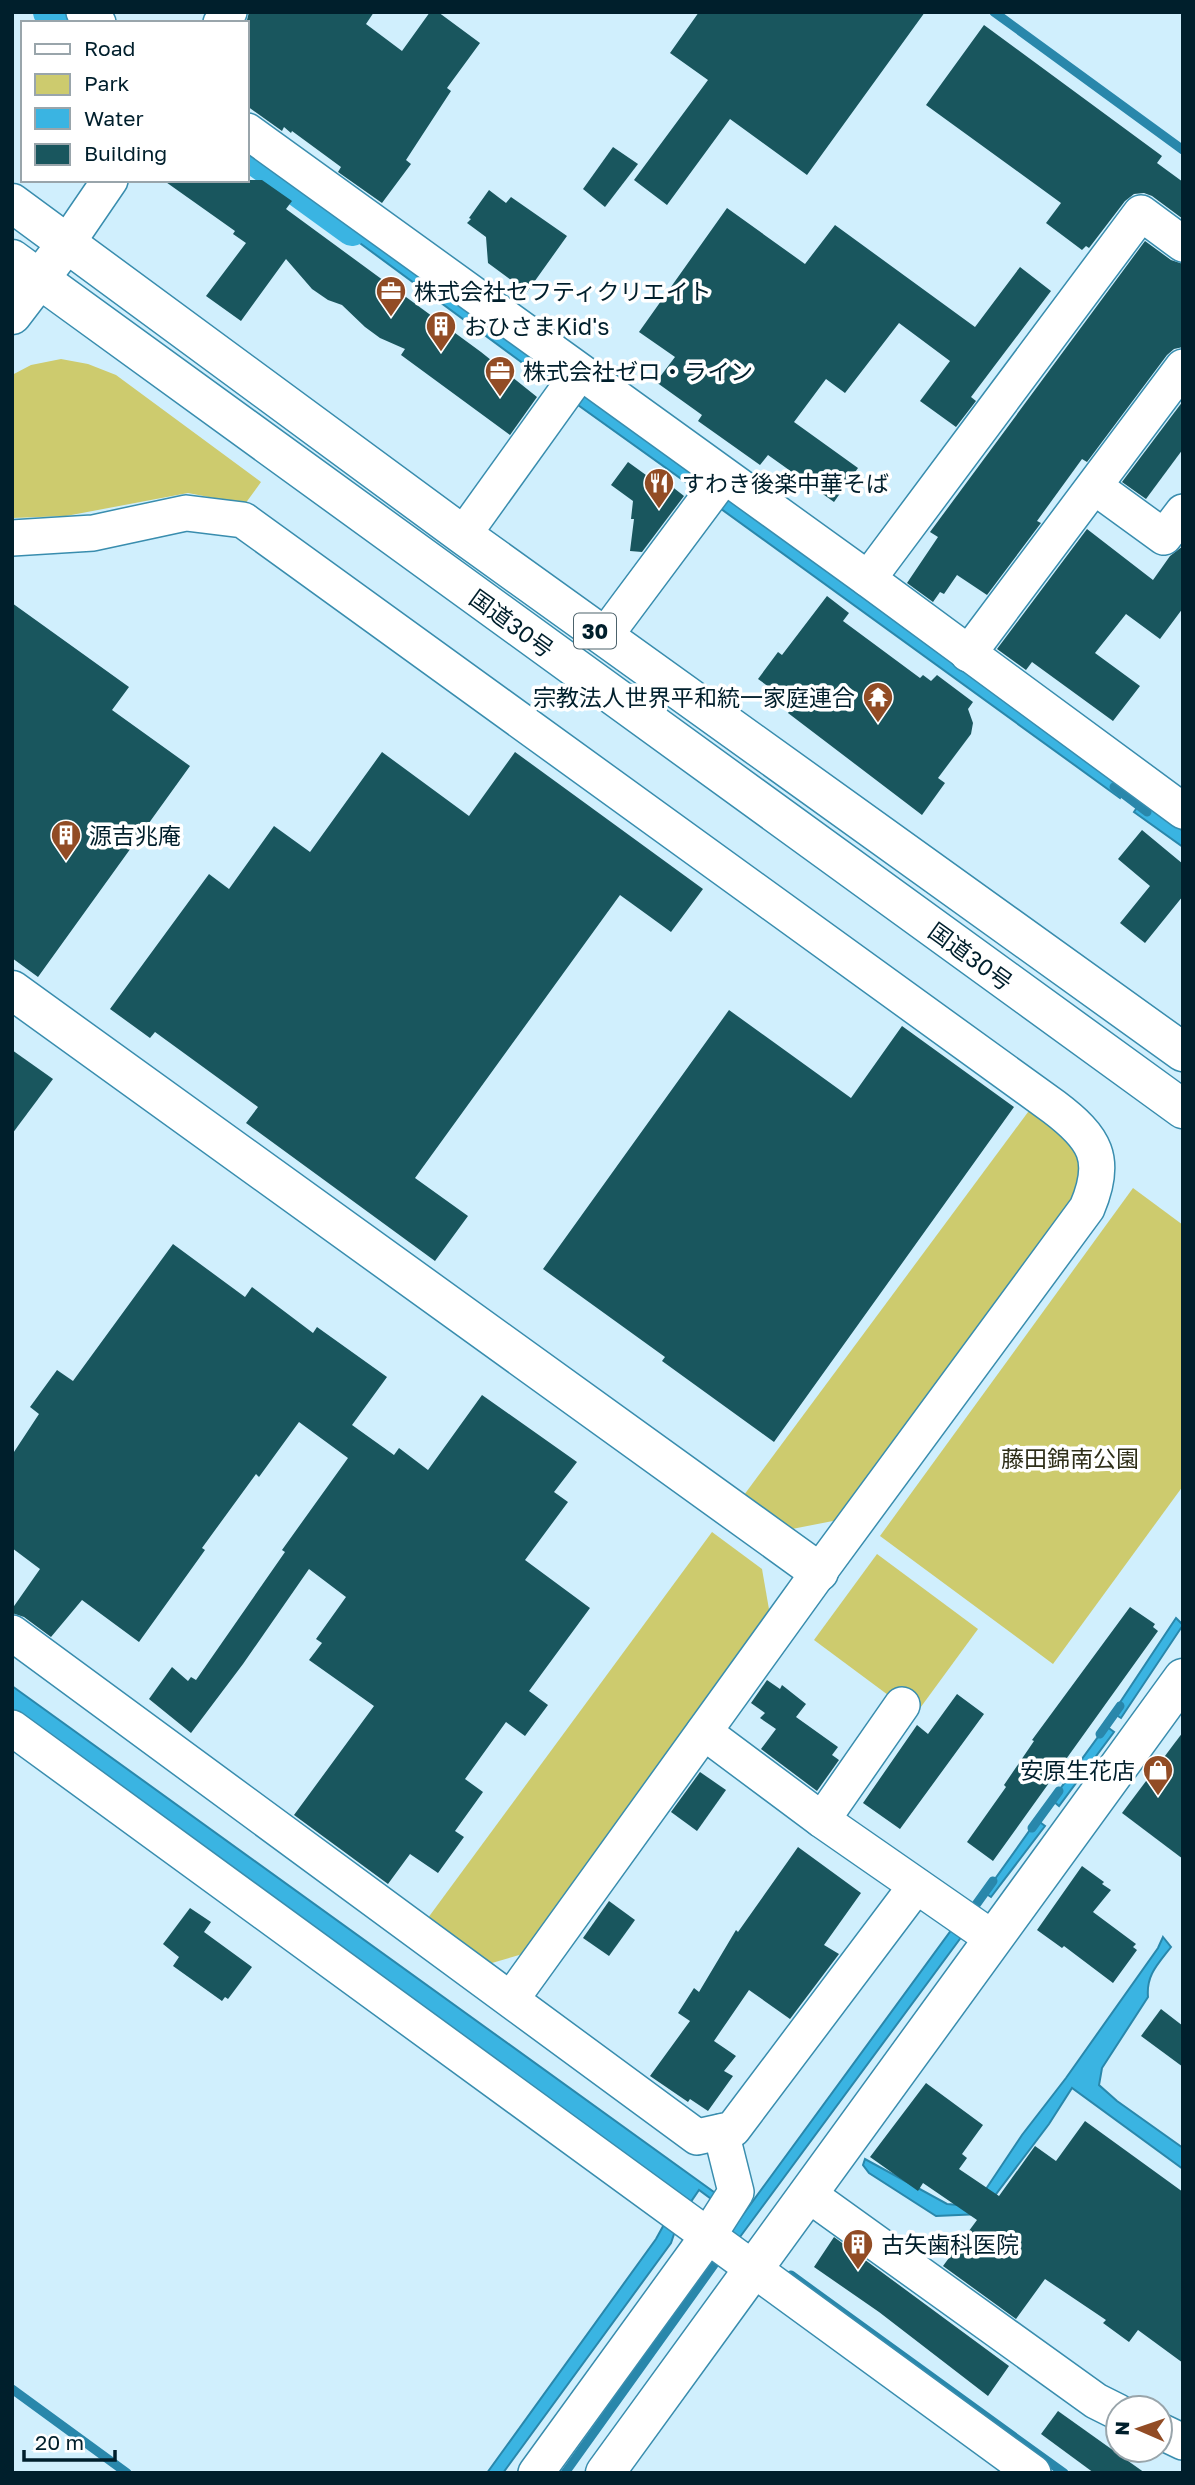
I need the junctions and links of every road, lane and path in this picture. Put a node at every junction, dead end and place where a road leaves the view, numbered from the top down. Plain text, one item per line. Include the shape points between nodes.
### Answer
1 (248, 132) edge
2 (109, 182) edge
3 (12, 203) edge
4 (67, 243) junction
5 (1183, 244) edge
6 (26, 269) edge
7 (12, 316) edge
8 (1183, 367) edge
9 (572, 383) junction
10 (724, 476) junction
11 (1095, 486) junction
12 (1183, 512) edge
13 (463, 535) junction
14 (12, 538) edge
15 (868, 579) junction
16 (604, 637) junction
17 (968, 654) junction
18 (1183, 811) edge
19 (12, 990) edge
20 (1183, 1052) edge
21 (1183, 1109) edge
22 (819, 1572) junction
23 (12, 1633) edge
24 (1183, 1678) edge
25 (902, 1705) dead end
26 (12, 1728) edge
27 (704, 1732) junction
28 (822, 1820) junction
29 (916, 1886) junction
30 (975, 1927) junction
31 (512, 1998) junction
32 (721, 2132) junction
33 (808, 2194) junction
34 (728, 2251) junction
35 (1104, 2405) edge
36 (536, 2473) edge
37 (605, 2473) edge
38 (1032, 2473) edge

1 - 9 street
2 - 4 street
3 - 4 main road, 国道30号 / 30
4 - 6 main road
4 - 13 main road, 国道30号 / 30
5 - 15 street via 1141,213
6 - 7 main road
6 - 21 main road, 国道30号 / 30
8 - 11 street
9 - 10 street
9 - 13 street
10 - 15 street
10 - 16 street
11 - 12 street via 1164,537
11 - 17 street
13 - 16 main road, 国道30号 / 30
14 - 22 street via 93,533 186,513 243,520 1054,1107 1088,1138 1097,1163 1096,1186 1087,1208
15 - 17 street
16 - 20 main road, 国道30号 / 30
17 - 18 street
19 - 22 main road
22 - 27 street
23 - 31 street
24 - 30 main road
25 - 28 street
26 - 34 street
27 - 28 street
27 - 31 street
28 - 29 street
29 - 30 street
29 - 32 street via 733,2129
30 - 33 main road
31 - 32 street via 698,2137
32 - 34 street via 736,2193
33 - 34 main road
33 - 35 street
34 - 36 street
34 - 37 main road
34 - 38 street

